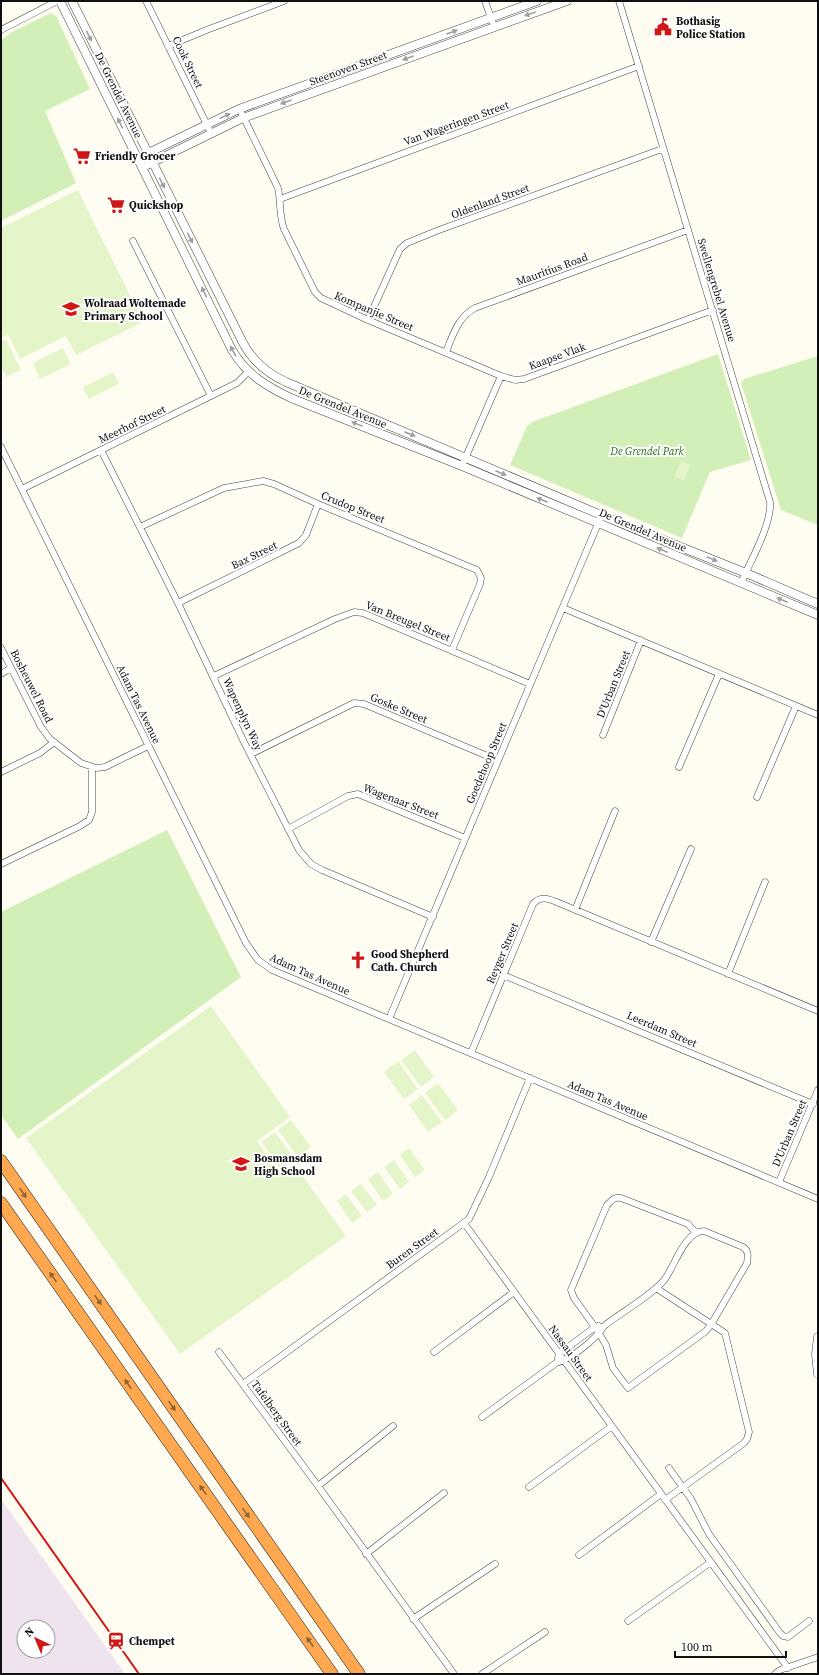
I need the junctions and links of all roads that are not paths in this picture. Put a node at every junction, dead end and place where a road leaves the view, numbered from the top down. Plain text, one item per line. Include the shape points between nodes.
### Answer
1 (59, 1) edge
2 (72, 1) edge
3 (146, 1) edge
4 (284, 1) edge
5 (485, 1) edge
6 (537, 1) edge
7 (567, 1) edge
8 (619, 1) edge
9 (491, 17) junction
10 (494, 26) junction
11 (1, 30) edge
12 (168, 46) junction
13 (638, 66) junction
14 (239, 109) junction
15 (243, 118) junction
16 (207, 124) junction
17 (211, 133) junction
18 (662, 149) junction
19 (147, 153) junction
20 (138, 158) junction
21 (152, 162) junction
22 (142, 167) junction
23 (280, 199) junction
24 (688, 230) junction
25 (133, 241) dead end
26 (713, 310) junction
27 (368, 320) junction
28 (446, 352) junction
29 (249, 353) junction
30 (248, 372) junction
31 (271, 375) junction
32 (501, 376) junction
33 (211, 396) junction
34 (1, 446) edge
35 (101, 450) junction
36 (466, 458) junction
37 (462, 466) junction
38 (22, 489) junction
39 (318, 504) junction
40 (601, 515) junction
41 (598, 524) junction
42 (140, 527) junction
43 (746, 573) junction
44 (741, 583) junction
45 (178, 603) junction
46 (818, 604) edge
47 (563, 608) junction
48 (818, 615) edge
49 (641, 640) junction
50 (1, 648) edge
51 (452, 650) junction
52 (11, 668) junction
53 (1, 674) edge
54 (719, 674) junction
55 (214, 676) junction
56 (530, 684) junction
57 (796, 706) junction
58 (818, 715) edge
59 (603, 735) dead end
60 (54, 742) junction
61 (148, 746) junction
62 (250, 754) junction
63 (497, 760) junction
64 (679, 767) dead end
65 (92, 768) junction
66 (1, 772) edge
67 (757, 797) dead end
68 (616, 811) dead end
69 (288, 829) junction
70 (465, 838) junction
71 (691, 849) dead end
72 (1, 864) edge
73 (765, 882) dead end
74 (575, 910) junction
75 (433, 917) junction
76 (651, 942) junction
77 (728, 974) junction
78 (503, 975) junction
79 (818, 1011) edge
80 (389, 1019) junction
81 (470, 1053) junction
82 (530, 1078) junction
83 (818, 1090) edge
84 (812, 1104) junction
85 (1, 1161) edge
86 (779, 1182) junction
87 (818, 1199) edge
88 (1, 1203) edge
89 (464, 1223) junction
90 (695, 1232) junction
91 (656, 1288) junction
92 (514, 1292) junction
93 (712, 1323) junction
94 (604, 1326) junction
95 (595, 1327) junction
96 (599, 1333) junction
97 (818, 1337) edge
98 (219, 1352) dead end
99 (434, 1352) dead end
100 (559, 1354) junction
101 (564, 1361) junction
102 (556, 1363) junction
103 (818, 1374) edge
104 (243, 1384) junction
105 (482, 1418) dead end
106 (393, 1426) dead end
107 (612, 1426) junction
108 (669, 1468) dead end
109 (318, 1486) junction
110 (529, 1487) dead end
111 (683, 1487) junction
112 (444, 1493) dead end
113 (663, 1497) junction
114 (366, 1554) junction
115 (579, 1555) dead end
116 (711, 1562) junction
117 (495, 1564) dead end
118 (413, 1619) junction
119 (628, 1621) dead end
120 (809, 1621) dead end
121 (545, 1632) dead end
122 (818, 1657) edge
123 (788, 1668) junction
124 (332, 1674) edge
125 (359, 1674) edge
126 (454, 1674) edge
127 (482, 1674) edge
128 (774, 1674) edge

1 - 11 street
20 -> 1 street, De Grendel Avenue
2 -> 19 street, De Grendel Avenue
3 - 12 street, Cook Street
4 - 12 street
5 - 9 street
6 - 9 street, Steenoven Street
7 -> 10 street, Steenoven Street
8 - 13 street, Swellengrebel Avenue
9 - 10 street
14 -> 9 street, Steenoven Street
10 -> 15 street, Steenoven Street
12 - 16 street, Cook Street
13 - 18 street, Swellengrebel Avenue
13 - 23 street, Van Wageringen Street
14 - 15 street, Kompanjie Street
16 -> 14 street, Steenoven Street
15 - 17 street, Steenoven Street
15 - 23 street, Kompanjie Street via 278,188
16 - 17 street, Cook Street
16 - 19 street, Steenoven Street
17 - 21 street, Steenoven Street
18 - 24 street, Swellengrebel Avenue
18 - 27 street, Oldenland Street via 407,242 397,253
19 - 20 street, Steenoven Street
19 - 21 street, De Grendel Avenue
20 - 22 street, De Grendel Avenue
21 - 22 street, Steenoven Street
21 -> 29 street, De Grendel Avenue
30 -> 22 street, De Grendel Avenue via 232,350
23 - 27 street, Kompanjie Street via 283,225 315,292 324,301
24 - 26 street, Swellengrebel Avenue
24 - 28 street, Mauritius Road via 475,308 459,322
25 - 33 street
26 - 32 street, Kaapse Vlak via 524,379 515,380
26 - 43 street, Swellengrebel Avenue via 771,508 768,522
27 - 28 street, Kompanjie Street
28 - 32 street, Kompanjie Street
29 - 30 street via 251,362
29 - 31 street, De Grendel Avenue via 259,366
30 - 31 street via 258,370
30 - 33 street, Meerhof Street via 237,383
37 -> 30 street, De Grendel Avenue via 286,396
31 -> 36 street, De Grendel Avenue
32 - 36 street
33 - 35 street, Meerhof Street
34 - 38 street, Adam Tas Avenue
35 - 38 street, Meerhof Street
35 - 42 street, Wapenplyn Way
36 - 37 street
36 -> 40 street, De Grendel Avenue
41 -> 37 street, De Grendel Avenue
38 - 61 street, Adam Tas Avenue
39 - 42 street, Crudop Street via 274,484 251,482 217,490
39 - 45 street, Bax Street via 306,535 299,543
39 - 51 street, Crudop Street via 477,570 481,580
40 - 41 street, Goedehoop Street
40 -> 43 street, De Grendel Avenue
44 -> 41 street, De Grendel Avenue
41 - 47 street, Goedehoop Street
42 - 45 street, Wapenplyn Way
43 - 44 street, Swellengrebel Avenue
43 - 46 street, De Grendel Avenue
48 -> 44 street, De Grendel Avenue
45 - 55 street, Wapenplyn Way
47 - 49 street, D'Urban Street
47 - 56 street, Goedehoop Street
49 - 54 street, D'Urban Street
49 - 59 street, D'Urban Street
50 - 52 street, Bosheuwel Road
51 - 55 street, Van Breugel Street via 363,613 354,612
51 - 56 street, Van Breugel Street
52 - 53 street
52 - 60 street, Bosheuwel Road via 41,727
54 - 57 street, D'Urban Street
54 - 64 street
55 - 62 street, Wapenplyn Way
56 - 63 street, Goedehoop Street
57 - 58 street, D'Urban Street
57 - 67 street
60 - 65 street, Bosheuwel Road via 81,763
60 - 66 street via 40,753
61 - 65 street via 105,767
61 - 80 street, Adam Tas Avenue via 253,955 272,970
62 - 63 street, Goske Street via 358,703
62 - 69 street, Wapenplyn Way
63 - 70 street, Goedehoop Street
65 - 72 street via 92,812 89,820
68 - 74 street
69 - 70 street, Wagenaar Street via 348,796 358,794
69 - 75 street, Wapenplyn Way via 299,850 311,864
70 - 75 street, Goedehoop Street
71 - 76 street
73 - 77 street
74 - 76 street, Reyger Street
74 - 78 street, Reyger Street via 548,898 537,900
75 - 80 street, Goedehoop Street
76 - 77 street, Reyger Street
77 - 79 street, Reyger Street
78 - 81 street, Reyger Street
78 - 84 street, Leerdam Street
80 - 81 street, Adam Tas Avenue
81 - 82 street, Adam Tas Avenue
82 - 86 street, Adam Tas Avenue
82 - 89 street, Buren Street via 473,1213
83 - 84 street, D'Urban Street
84 - 86 street, D'Urban Street
85 -> 125 highway
86 - 87 street, Adam Tas Avenue
124 -> 88 highway
89 - 92 street, Nassau Street
89 - 104 street, Buren Street
90 - 91 street via 688,1239 666,1278
90 - 93 street via 704,1231 743,1247 748,1255 747,1263
90 - 95 street via 688,1224 621,1198 612,1200 607,1205 571,1290
91 - 93 street
91 - 94 street
92 - 99 street
92 - 100 street, Nassau Street
93 - 96 street via 706,1331 628,1388 613,1368 606,1345
93 - 111 street via 727,1336 748,1436 744,1443
94 - 95 street
94 - 96 street
95 - 96 street
95 - 100 street
96 - 101 street
97 - 103 street
98 - 104 street, Tafelberg Street
100 - 101 street, Nassau Street
100 - 102 street
101 - 102 street
101 - 107 street, Nassau Street
102 - 105 street, Nassau Street
104 - 109 street, Tafelberg Street
106 - 109 street
107 - 110 street
107 - 113 street, Nassau Street
108 - 111 street
109 - 114 street, Tafelberg Street
111 - 113 street
111 - 120 street via 695,1504 709,1534 780,1633 788,1637
112 - 114 street
113 - 115 street
113 - 116 street, Nassau Street
114 - 118 street, Tafelberg Street
116 - 119 street
116 - 123 street, Nassau Street
117 - 118 street
118 - 126 street, Tafelberg Street
121 - 127 street
122 - 123 street
123 - 128 street

